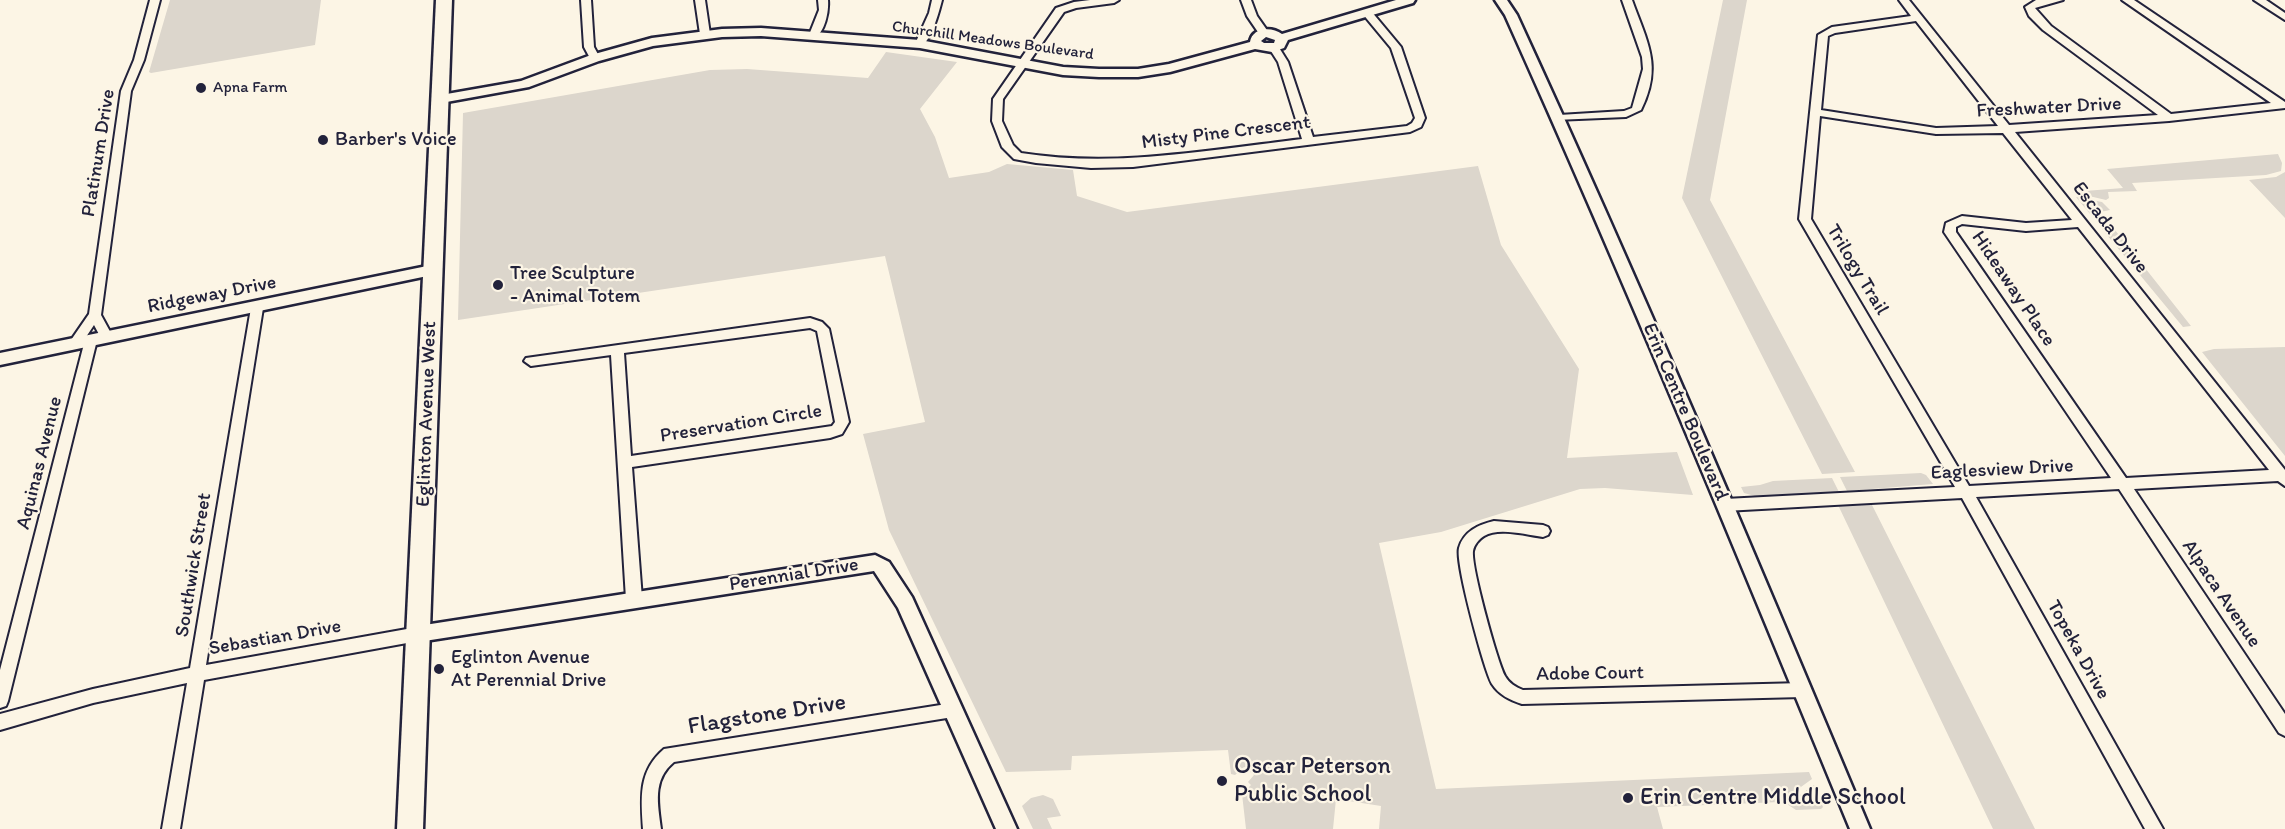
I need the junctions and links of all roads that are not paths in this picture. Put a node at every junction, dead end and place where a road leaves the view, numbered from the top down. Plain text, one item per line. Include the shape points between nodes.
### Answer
1 (155, 0) edge
2 (444, 0) edge
3 (586, 0) edge
4 (700, 0) edge
5 (823, 0) edge
6 (937, 0) edge
7 (1114, 0) edge
8 (1246, 0) edge
9 (1409, 0) edge
10 (1501, 0) edge
11 (1627, 0) edge
12 (1904, 0) edge
13 (2058, 0) edge
14 (2127, 0) edge
15 (2259, 0) edge
16 (1367, 13) junction
17 (2285, 17) edge
18 (1918, 18) junction
19 (705, 34) junction
20 (814, 35) junction
21 (1261, 39) junction
22 (920, 44) junction
23 (1277, 45) junction
24 (595, 58) junction
25 (1022, 63) junction
26 (441, 99) junction
27 (2283, 105) edge
28 (1815, 112) junction
29 (1559, 118) junction
30 (2169, 118) junction
31 (2006, 129) junction
32 (1309, 142) junction
33 (2081, 223) junction
34 (432, 270) junction
35 (257, 308) junction
36 (95, 315) junction
37 (91, 340) junction
38 (617, 350) junction
39 (0, 359) edge
40 (531, 361) dead end
41 (625, 462) junction
42 (2283, 477) edge
43 (2122, 483) junction
44 (1965, 491) junction
45 (1725, 505) junction
46 (1543, 531) dead end
47 (634, 599) junction
48 (418, 634) junction
49 (197, 674) junction
50 (1803, 690) junction
51 (0, 701) edge
52 (953, 710) junction
53 (0, 722) edge
54 (2285, 728) edge
55 (171, 829) edge
56 (410, 829) edge
57 (652, 829) edge
58 (1007, 829) edge
59 (1860, 829) edge
60 (2154, 829) edge

1 - 36 street, Platinum Drive via 126,91
2 - 26 main road, Eglinton Avenue West
3 - 24 street via 589,46
4 - 19 street
5 - 20 street via 824,10
6 - 22 street
7 - 25 street, Misty Pine Crescent via 1065,6
8 - 21 street
9 - 16 street
10 - 29 street, Erin Centre Boulevard
11 - 29 street via 1647,57 1645,82 1636,110 1618,115
12 - 18 street, Escada Drive
13 - 30 street via 2034,4 2031,12
14 - 27 street
15 - 17 street
16 - 23 street
16 - 32 street, Misty Pine Crescent via 1396,47 1420,118 1418,125
18 - 28 street, Trilogy Trail via 1824,33
18 - 31 street, Escada Drive
19 - 20 street, Churchill Meadows Boulevard
19 - 24 street, Churchill Meadows Boulevard via 652,42
20 - 22 street, Churchill Meadows Boulevard
21 - 23 street via 1263,47
21 - 25 street, Churchill Meadows Boulevard via 1196,63 1138,73 1082,72
22 - 25 street, Churchill Meadows Boulevard
23 - 32 street
24 - 26 street, Churchill Meadows Boulevard via 524,84
25 - 32 street, Misty Pine Crescent via 1003,89 996,108 1008,147 1018,156 1091,164 1122,163
26 - 34 main road, Eglinton Avenue West
27 - 30 street, Freshwater Drive
28 - 31 street, Freshwater Drive via 1936,131
28 - 44 street, Trilogy Trail via 1805,219
29 - 45 street, Erin Centre Boulevard
30 - 31 street, Freshwater Drive
31 - 33 street, Escada Drive
33 - 42 street, Escada Drive
33 - 43 street, Hideaway Place via 2026,227 1962,220 1950,226 1950,232
34 - 35 street, Ridgeway Drive
34 - 48 main road, Eglinton Avenue West
35 - 37 street, Ridgeway Drive
35 - 49 street, Southwick Street
36 - 37 street, Platinum Drive
36 - 37 street
37 - 39 street, Ridgeway Drive
37 - 51 street, Aquinas Avenue
38 - 40 street, Preservation Circle
38 - 41 street
38 - 41 street, Preservation Circle via 818,325 823,329 842,422 830,434
41 - 47 street
42 - 43 street, Eaglesview Drive
43 - 44 street, Eaglesview Drive
43 - 54 street, Alpaca Avenue
44 - 45 street, Eaglesview Drive
44 - 60 street, Topeka Drive
45 - 50 street, Erin Centre Boulevard
46 - 50 street, Adobe Court via 1512,527 1480,531 1467,547 1467,568 1498,679 1508,691 1522,697
47 - 48 street, Perennial Drive
47 - 52 street, Perennial Drive via 875,563 883,567 905,603
48 - 49 street, Sebastian Drive
48 - 56 main road, Eglinton Avenue West
49 - 53 street, Sebastian Drive via 93,696
49 - 55 street, Southwick Street
50 - 59 street, Erin Centre Boulevard
52 - 57 street, Flagstone Drive via 670,755 651,775
52 - 58 street, Perennial Drive

